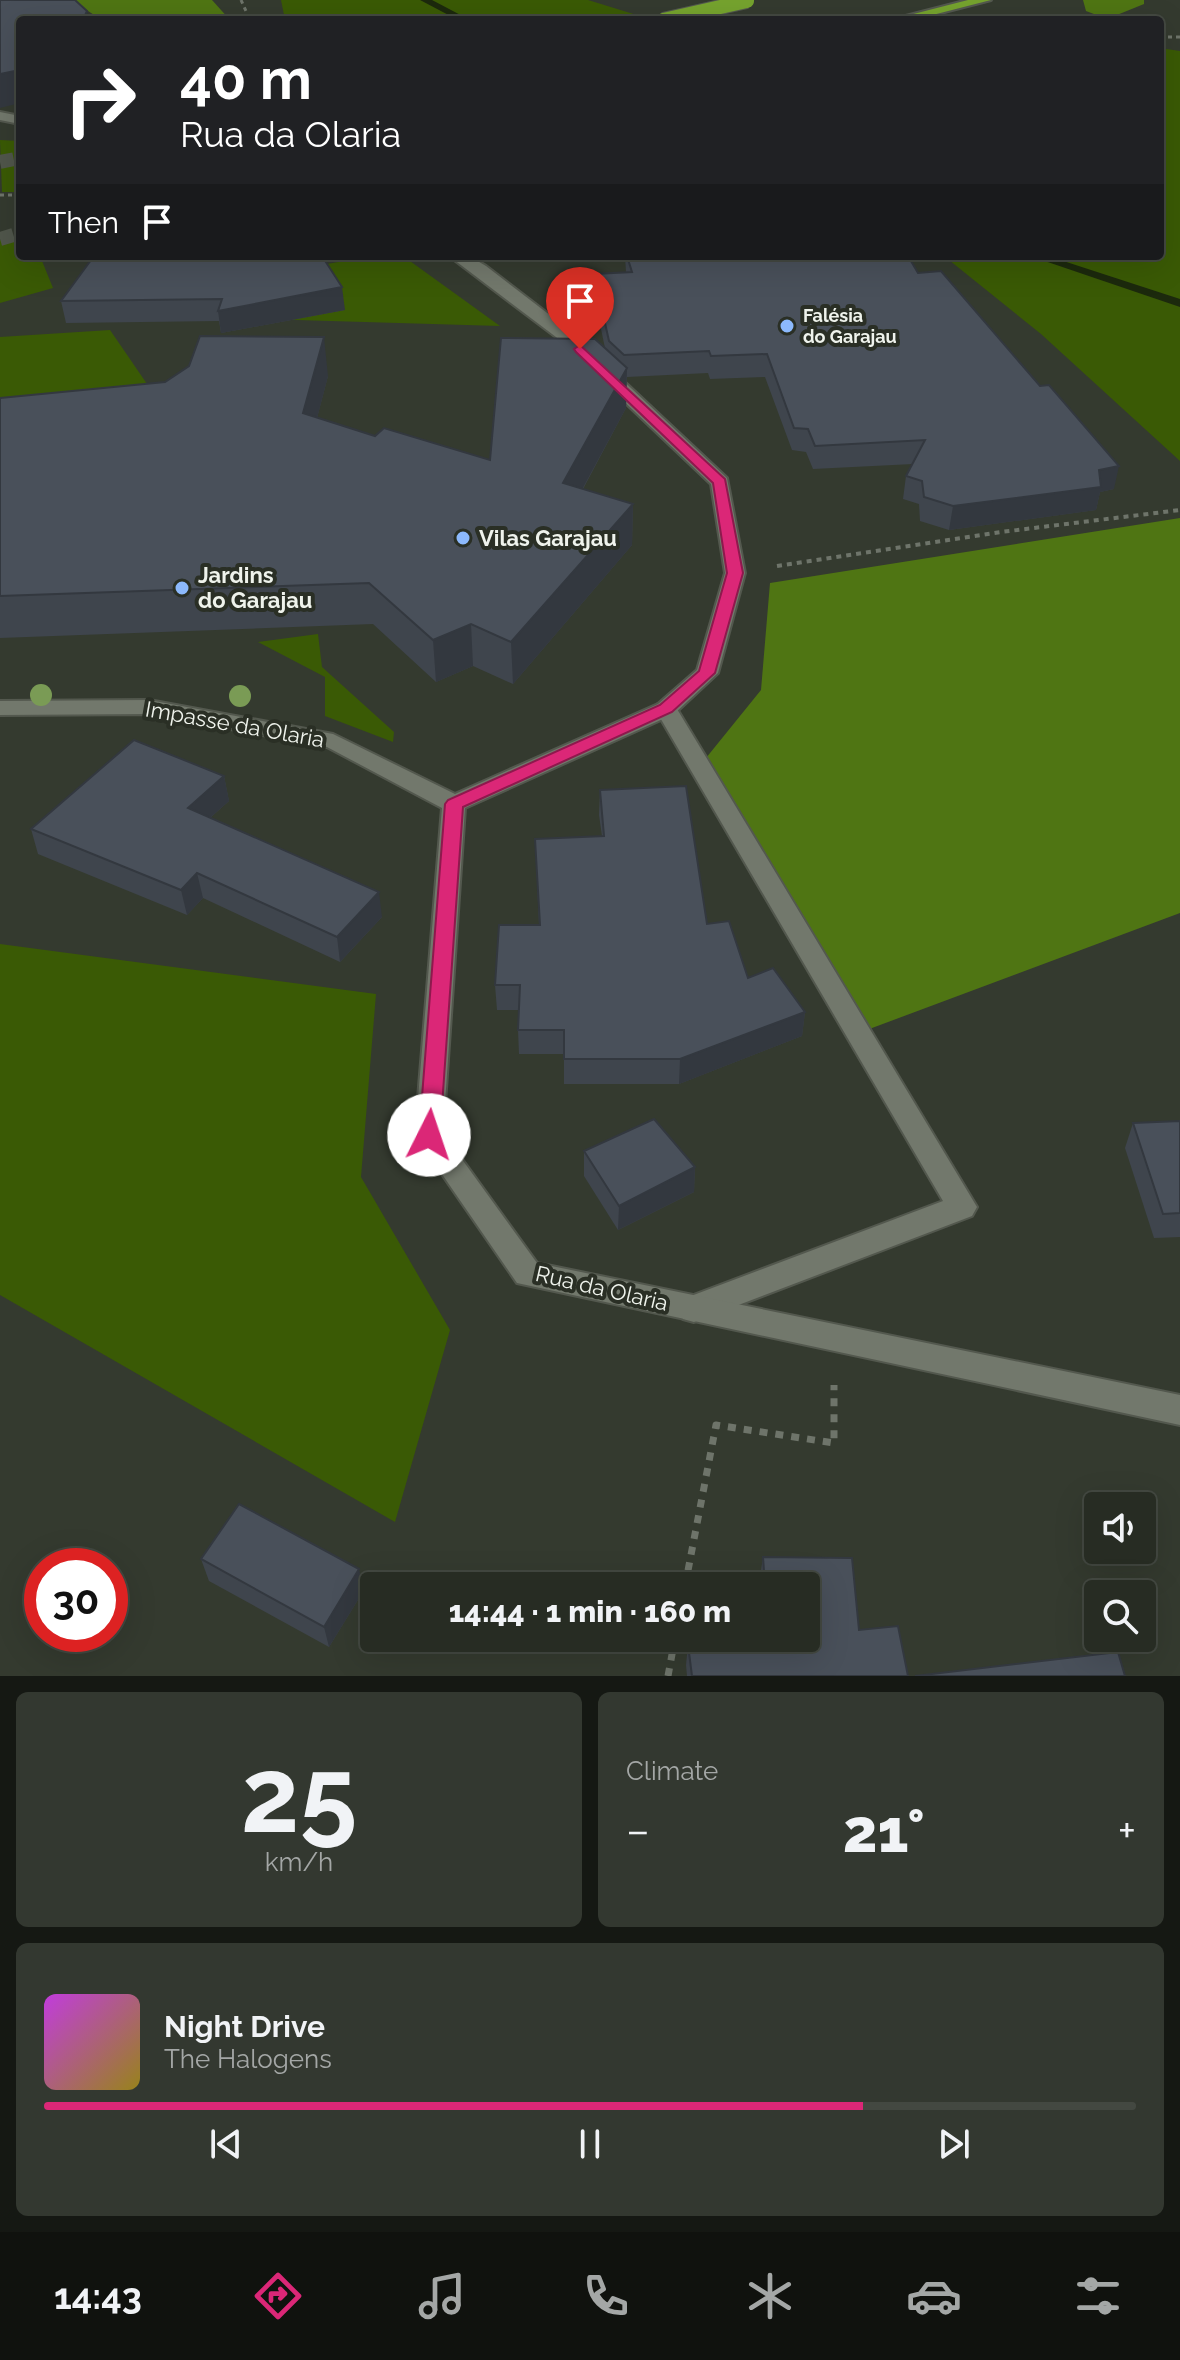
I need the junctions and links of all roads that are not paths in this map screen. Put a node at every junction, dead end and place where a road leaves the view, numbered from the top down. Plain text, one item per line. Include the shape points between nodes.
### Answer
1 (985, 0) edge
2 (750, 1) edge
3 (681, 16) edge
4 (914, 16) edge
5 (464, 260) edge
6 (0, 708) edge
7 (666, 709) junction
8 (454, 804) junction
9 (694, 1309) junction
10 (1180, 1410) edge

1 - 4 highway
2 - 3 highway, bridge
5 - 7 street via 562,333 720,482 735,573 707,673
6 - 8 street, Impasse da Olaria via 149,707 333,741
7 - 8 street
7 - 9 street via 962,1207
8 - 9 street, Rua da Olaria via 429,1135 528,1274
9 - 10 street, Rua da Olaria

